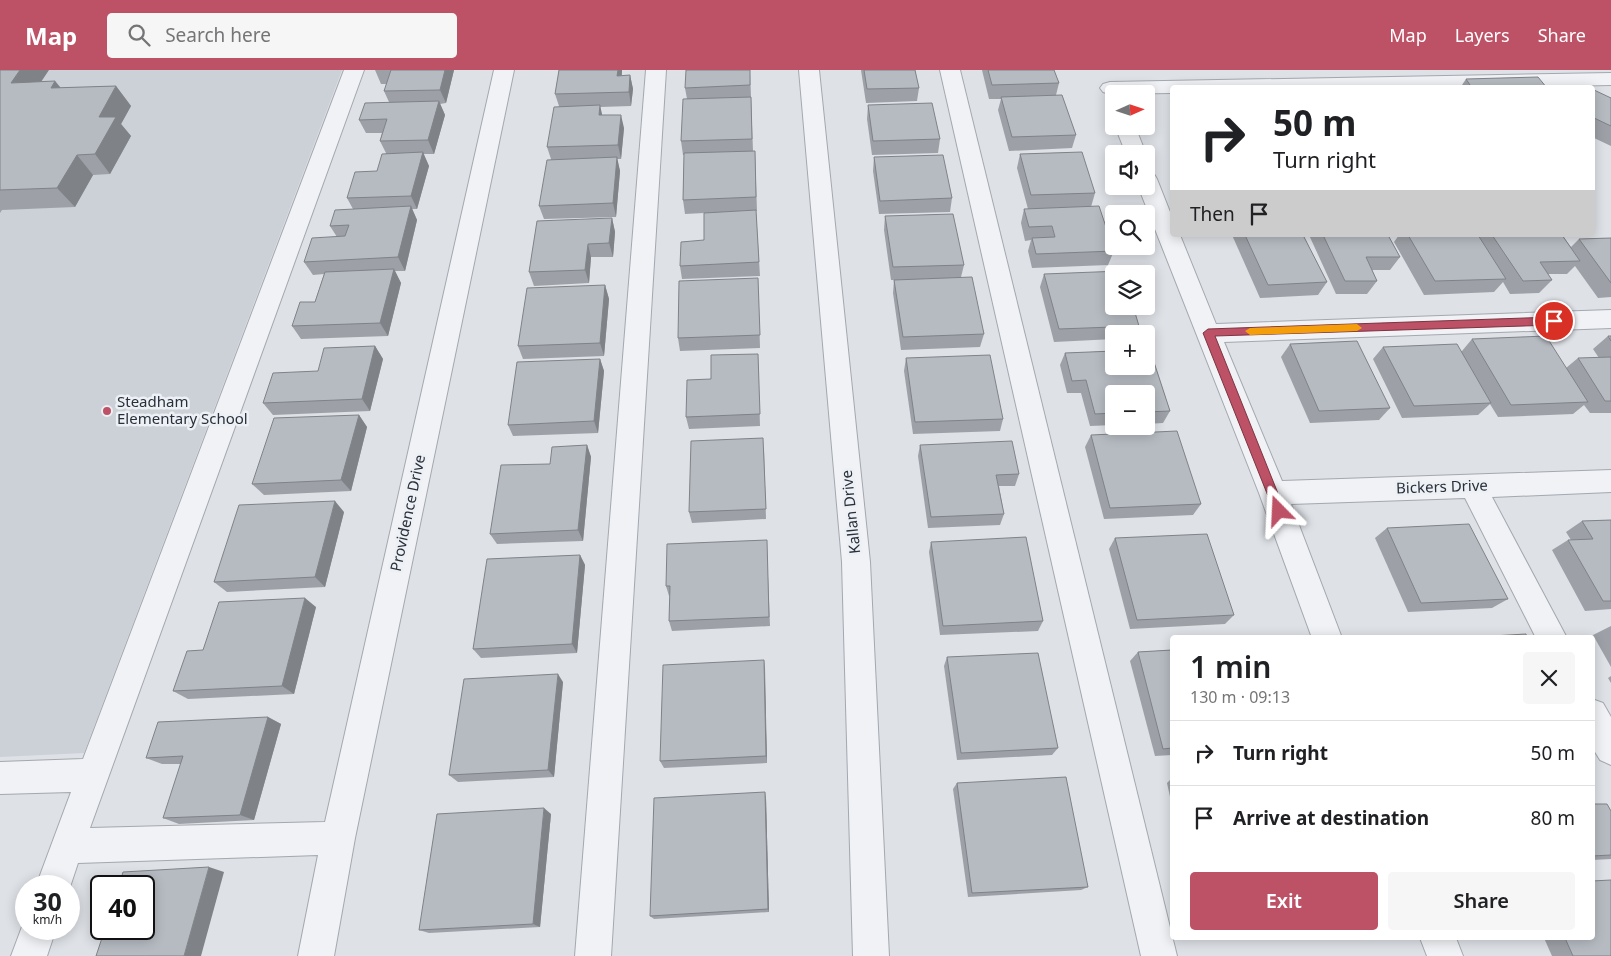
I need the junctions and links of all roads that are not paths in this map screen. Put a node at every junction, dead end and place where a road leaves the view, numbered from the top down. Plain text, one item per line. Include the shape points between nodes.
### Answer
1 (354, 70) edge
2 (504, 70) edge
3 (656, 70) edge
4 (808, 70) edge
5 (950, 70) edge
6 (1103, 70) edge
7 (1611, 79) edge
8 (1109, 85) edge
9 (1397, 85) edge
10 (1170, 91) edge
11 (1155, 92) edge
12 (1158, 191) edge
13 (1170, 225) edge
14 (1174, 237) edge
15 (1611, 319) edge
16 (1208, 333) junction
17 (1611, 482) edge
18 (1473, 486) junction
19 (1273, 493) junction
20 (1326, 635) edge
21 (1550, 635) edge
22 (1595, 720) edge
23 (1611, 749) edge
24 (94, 775) junction
25 (0, 778) edge
26 (338, 838) junction
27 (67, 846) junction
28 (57, 875) edge
29 (34, 940) edge
30 (1439, 940) edge
31 (29, 956) edge
32 (316, 956) edge
33 (593, 956) edge
34 (872, 956) edge
35 (1160, 956) edge
36 (1445, 956) edge

1 - 24 street
2 - 26 street, Providence Drive
3 - 33 street
4 - 34 street, Kallan Drive via 856,562
5 - 35 street
6 - 8 street
7 - 9 street
10 - 11 street
12 - 13 street
14 - 16 street
15 - 16 street
16 - 19 street
17 - 18 street, Bickers Drive
18 - 19 street, Bickers Drive
18 - 21 street
19 - 20 street
22 - 23 street
24 - 25 street
24 - 27 street
26 - 27 street
26 - 32 street, Providence Drive
27 - 28 street
29 - 31 street
30 - 36 street

